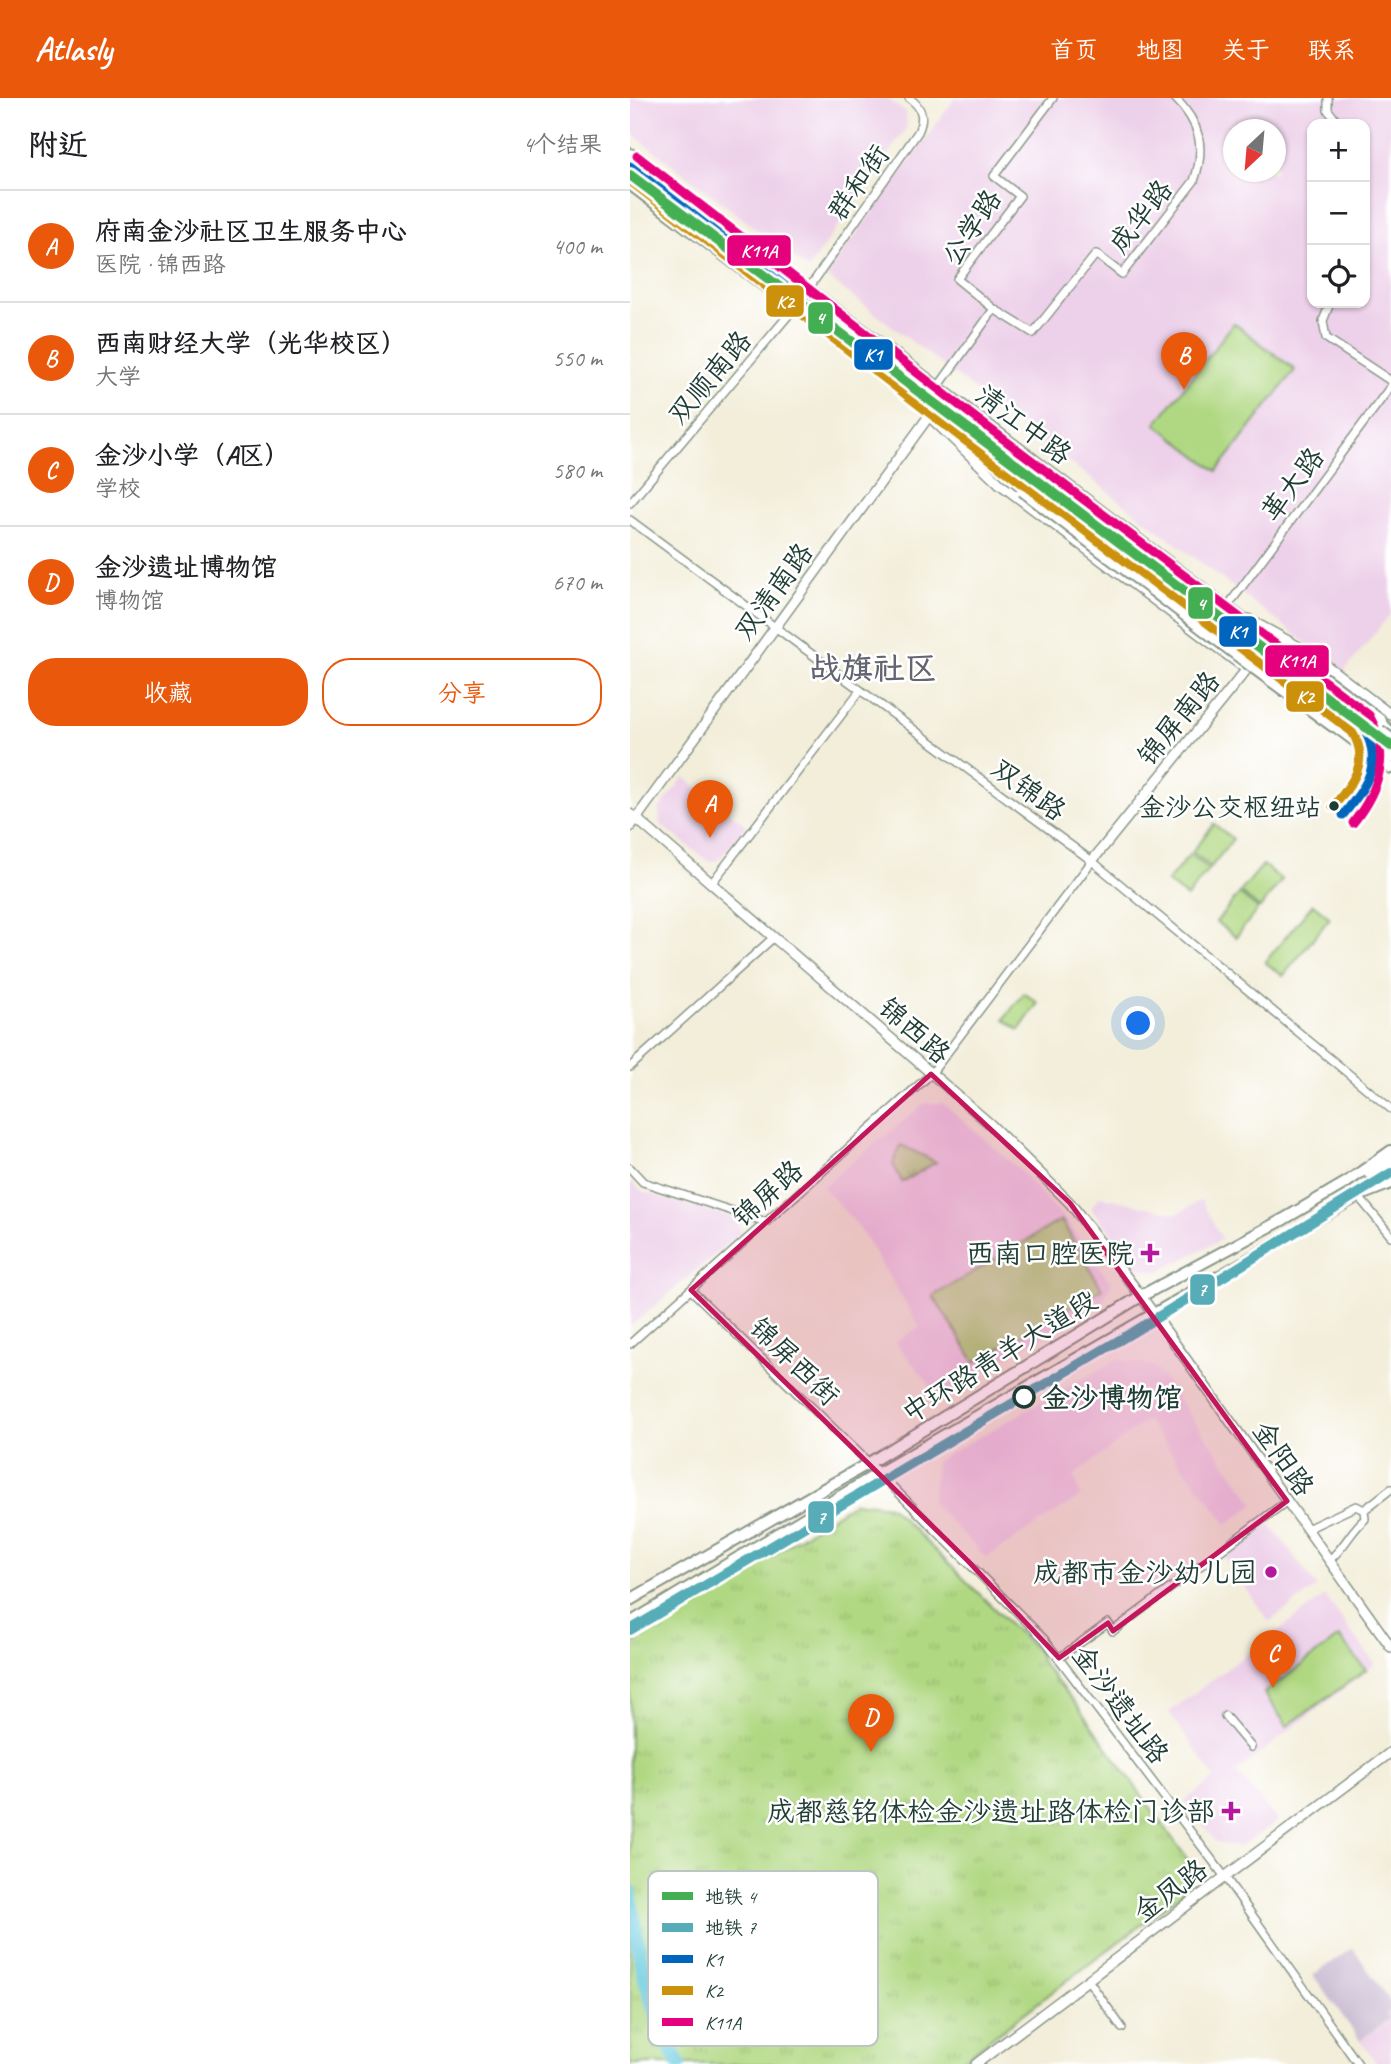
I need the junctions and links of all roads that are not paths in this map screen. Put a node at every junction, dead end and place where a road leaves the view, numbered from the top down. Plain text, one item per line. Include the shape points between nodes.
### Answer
1 (909, 98) edge
2 (1053, 98) edge
3 (1175, 98) edge
4 (1328, 98) edge
5 (1335, 119) edge
6 (630, 153) edge
7 (630, 167) edge
8 (630, 185) edge
9 (809, 288) junction
10 (1328, 308) edge
11 (994, 309) junction
12 (792, 311) junction
13 (822, 312) junction
14 (1391, 384) edge
15 (938, 387) junction
16 (929, 416) junction
17 (960, 434) junction
18 (630, 503) edge
19 (630, 520) edge
20 (1227, 609) junction
21 (774, 629) junction
22 (1250, 668) junction
23 (859, 692) junction
24 (1391, 715) edge
25 (1333, 726) junction
26 (1391, 731) edge
27 (1391, 740) edge
28 (1391, 757) edge
29 (1391, 768) edge
30 (630, 813) edge
31 (638, 820) junction
32 (630, 827) edge
33 (1092, 861) junction
34 (711, 884) junction
35 (773, 938) junction
36 (630, 1067) edge
37 (931, 1074) junction
38 (1391, 1108) edge
39 (1391, 1151) edge
40 (1391, 1161) edge
41 (630, 1168) edge
42 (1391, 1173) edge
43 (1347, 1182) junction
44 (1391, 1183) edge
45 (1358, 1196) junction
46 (766, 1222) junction
47 (1391, 1236) edge
48 (691, 1290) junction
49 (1140, 1296) junction
50 (1154, 1315) junction
51 (630, 1344) edge
52 (869, 1463) junction
53 (879, 1473) junction
54 (1391, 1489) edge
55 (1287, 1501) junction
56 (1364, 1510) junction
57 (1307, 1529) junction
58 (1329, 1560) junction
59 (630, 1601) edge
60 (630, 1623) edge
61 (1391, 1647) edge
62 (1059, 1658) junction
63 (1225, 1716) dead end
64 (1251, 1746) dead end
65 (1391, 1752) edge
66 (1225, 1877) junction
67 (1088, 1980) junction
68 (1122, 2028) dead end
69 (976, 2064) edge
70 (1358, 2064) edge

1 - 9 street, 群和街 via 921,112 918,132
2 - 11 street, 公学路 via 994,176 1020,196 957,279
3 - 11 street, 成华路 via 1192,115 1200,163 1194,181 1122,274 1096,254 1035,333
4 - 5 street via 1328,110
6 - 9 main road, 清江中路
6 - 13 highway, bridge via 792,278
7 - 13 highway, bridge
8 - 12 main road, 清江中路
8 - 17 highway, bridge
9 - 15 main road, 清江中路
10 - 14 street via 1323,321 1326,338
11 - 15 street
12 - 16 main road, 清江中路
12 - 18 street, 双顺南路
13 - 20 highway, bridge
14 - 20 street, 革大路
15 - 16 street, 双清南路
15 - 20 main road, 清江中路
16 - 21 street, 双清南路
16 - 22 street, 清江中路 via 1000,484
16 - 25 main road, 清江中路 via 1253,659
17 - 22 highway, bridge via 1049,512
17 - 28 highway, bridge
19 - 21 street, 双锦路
20 - 24 street via 1310,653
20 - 26 highway, bridge
20 - 27 highway, bridge
21 - 23 street, 双锦路
21 - 31 street, 双清南路
22 - 25 highway
22 - 33 street, 锦屏南路
23 - 33 street, 双锦路
23 - 34 street
25 - 29 main road, 清江中路
30 - 31 street
31 - 32 street, 双清南路
31 - 34 street, 锦西路
33 - 37 street, 锦屏路
33 - 38 street, 双锦路
34 - 35 street, 锦西路
35 - 36 street
35 - 37 street, 锦西路
37 - 46 street, 锦屏路
37 - 49 street, 锦西路 via 1070,1203
39 - 43 main road, 中环路青羊大道段
40 - 43 main road
41 - 46 street via 643,1182
42 - 45 main road
43 - 49 main road, 中环路青羊大道段
44 - 45 main road, 中环路青羊大道段
45 - 47 street
45 - 50 main road, 中环路青羊大道段
46 - 48 street, 锦屏路
48 - 51 street, 锦屏路
48 - 52 street, 锦屏西街
49 - 50 street, 金阳路
49 - 52 main road, 中环路青羊大道段
50 - 53 main road, 中环路青羊大道段
50 - 55 street, 金阳路
52 - 53 street, 金沙遗址路
52 - 59 main road, 中环路青羊大道段
53 - 60 main road, 中环路青羊大道段
53 - 62 street, 金沙遗址路
54 - 56 street
55 - 57 street, 金阳路
55 - 62 street via 1113,1631 1108,1623
56 - 57 street via 1356,1506
56 - 58 street via 1364,1520
57 - 58 street, 金阳路
58 - 61 street, 金阳路
62 - 66 street, 金沙遗址路
63 - 64 street
65 - 66 street, 金凤路
66 - 67 street, 金凤路
66 - 70 street, 金沙遗址路
67 - 68 street
67 - 69 street, 金凤路

